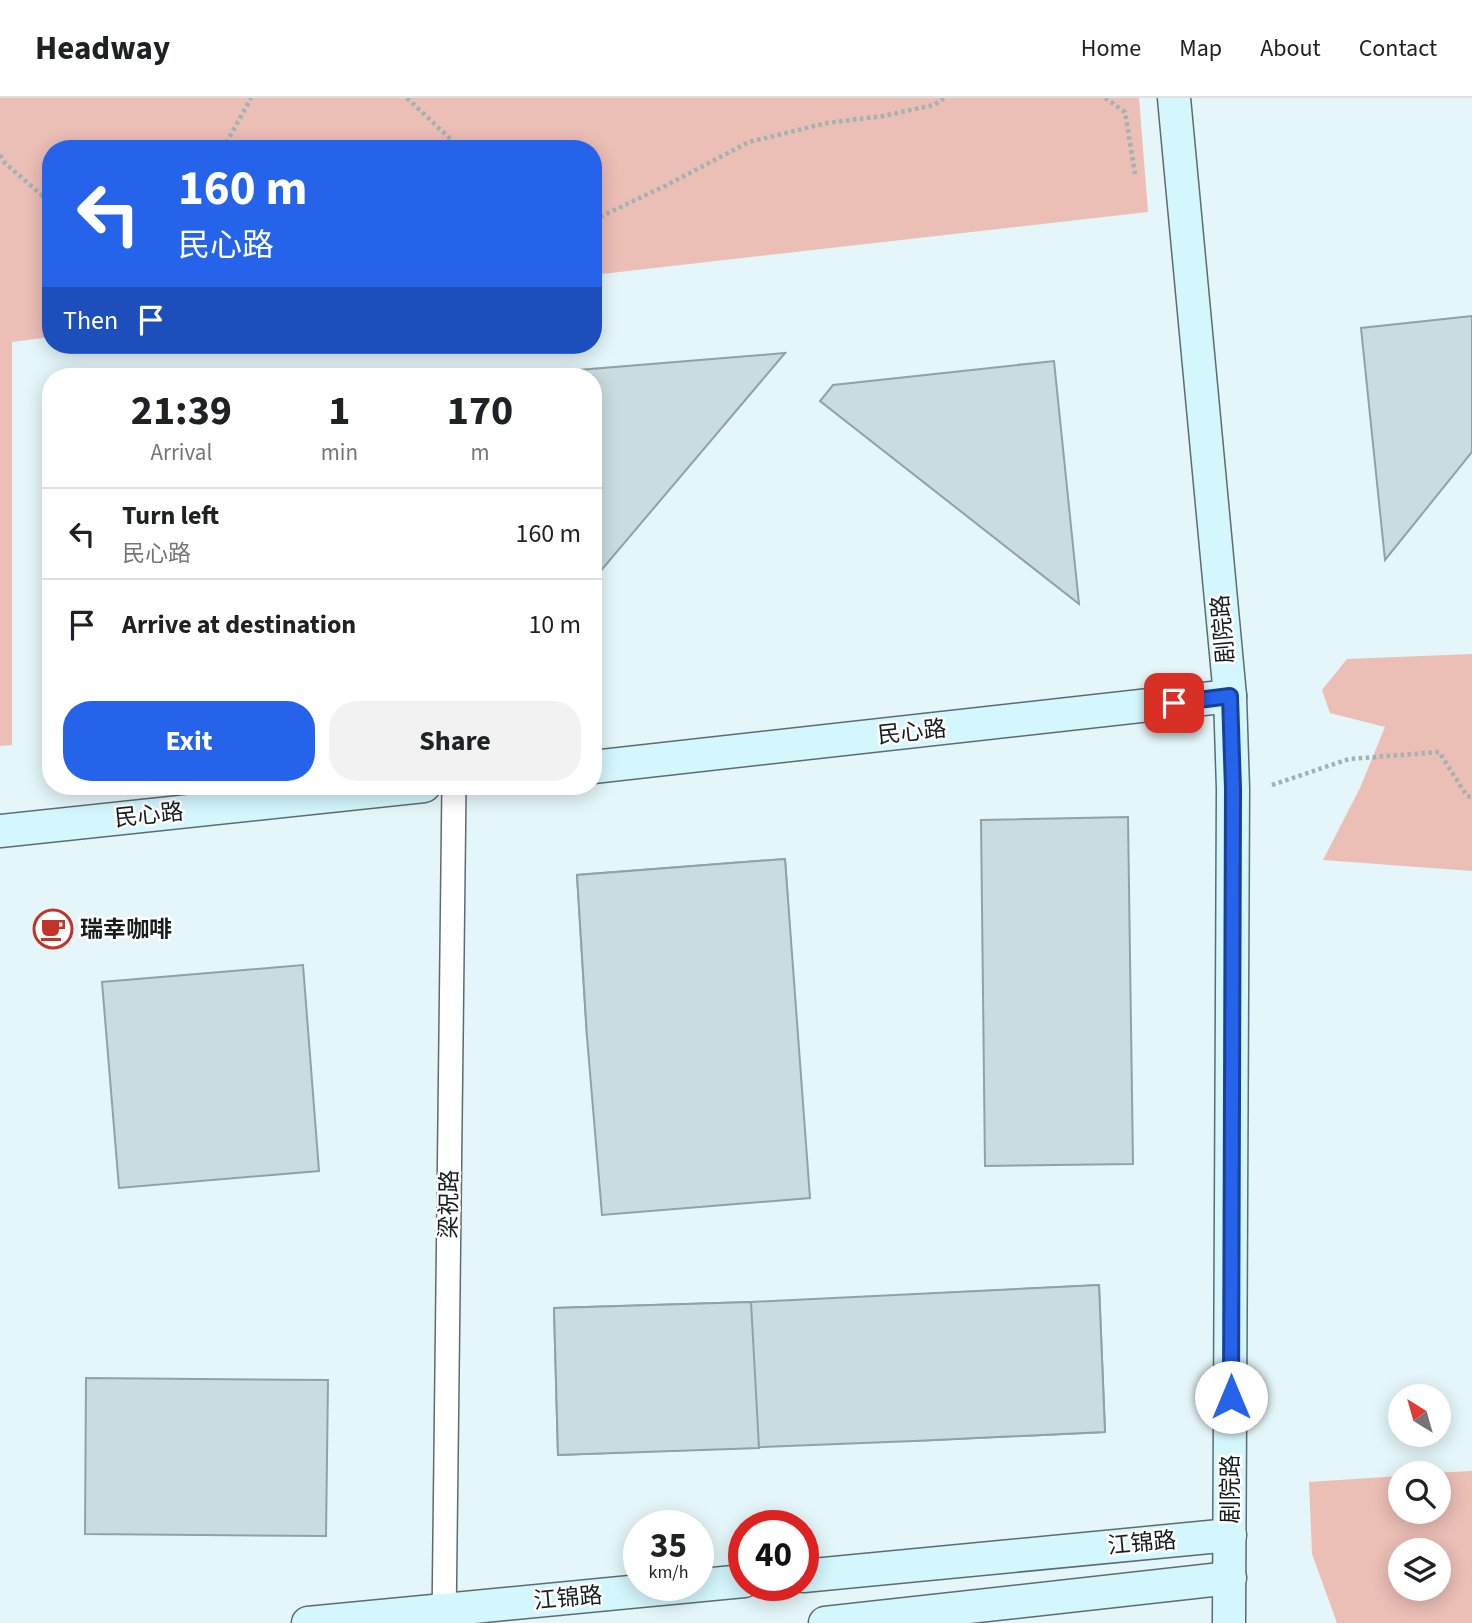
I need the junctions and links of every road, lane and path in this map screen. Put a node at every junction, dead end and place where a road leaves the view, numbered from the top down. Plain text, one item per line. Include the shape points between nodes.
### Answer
1 (251, 98) edge
2 (407, 98) edge
3 (944, 98) edge
4 (1105, 98) edge
5 (1174, 98) edge
6 (228, 140) edge
7 (451, 140) edge
8 (0, 155) edge
9 (1135, 174) dead end
10 (42, 195) edge
11 (602, 216) edge
12 (1230, 696) junction
13 (602, 766) edge
14 (1272, 786) dead end
15 (339, 795) edge
16 (454, 795) edge
17 (1472, 797) edge
18 (0, 831) edge
19 (1230, 1535) junction
20 (819, 1574) edge
21 (1230, 1578) junction
22 (728, 1583) edge
23 (443, 1616) edge
24 (308, 1623) edge
25 (825, 1623) edge
26 (1229, 1623) edge

1 - 6 path
2 - 7 path
3 - 11 path via 934,105 749,142
4 - 9 path via 1125,112
5 - 12 street, 剧院路
8 - 10 path
12 - 13 street, 民心路
12 - 19 street, 剧院路
14 - 17 path via 1349,759 1439,752
15 - 18 street, 民心路
16 - 23 street, 梁祝路
19 - 20 street, 江锦路
19 - 21 street, 剧院路
21 - 25 street, 江锦路
21 - 26 street, 剧院路
22 - 23 street, 江锦路
23 - 24 street, 江锦路

